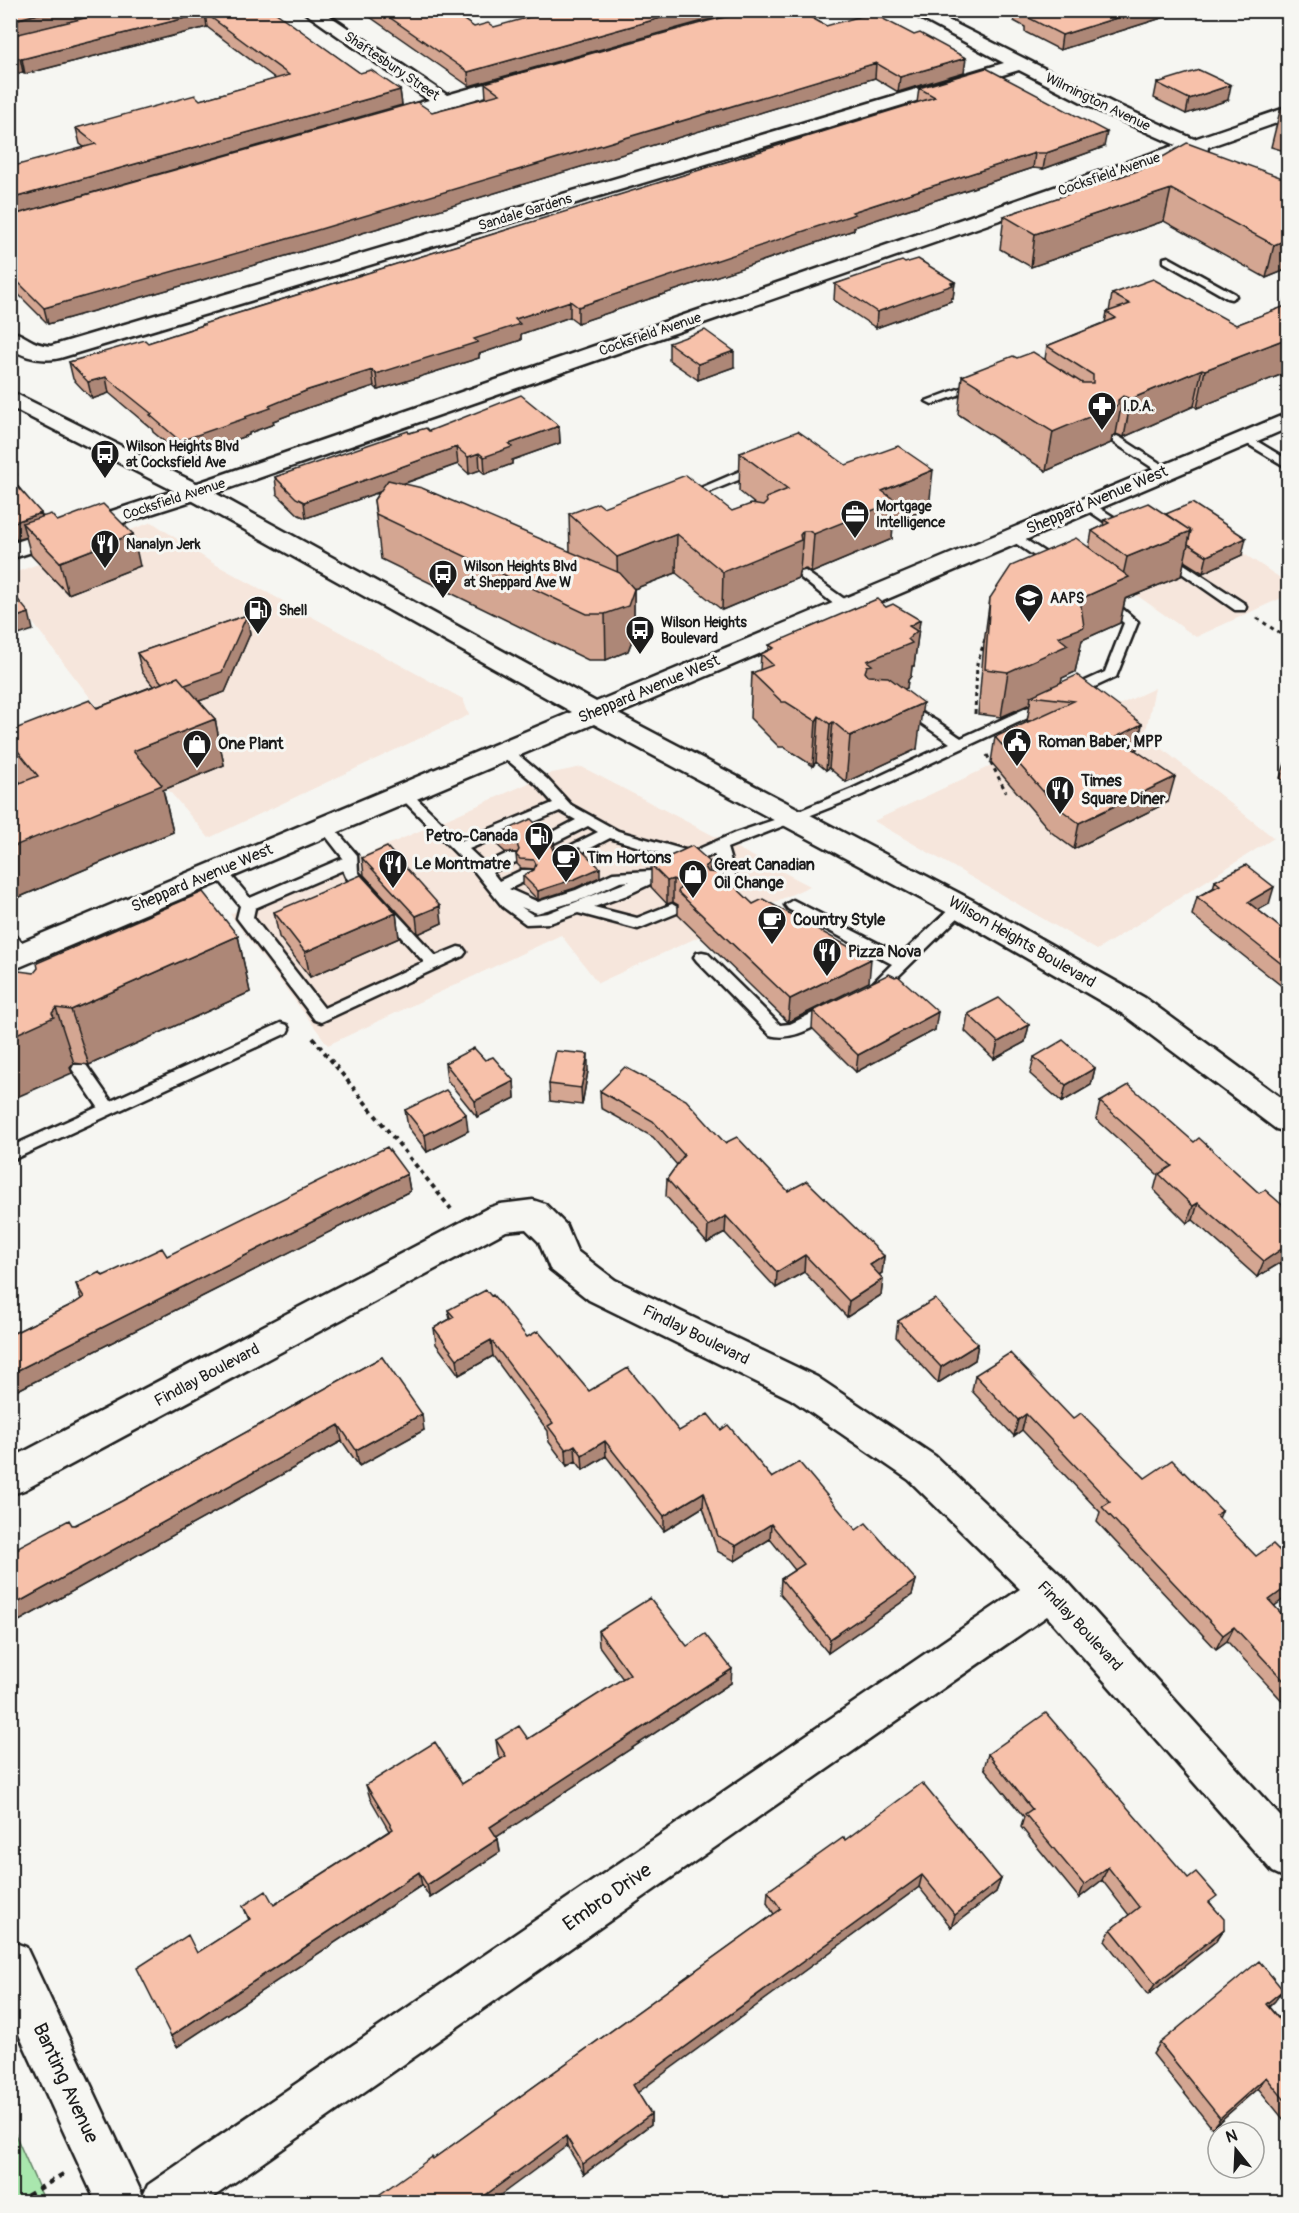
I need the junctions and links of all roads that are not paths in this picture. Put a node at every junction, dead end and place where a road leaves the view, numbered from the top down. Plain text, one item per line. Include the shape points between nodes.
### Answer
1 (309, 10) edge
2 (825, 10) edge
3 (913, 10) edge
4 (739, 20) edge
5 (1020, 64) junction
6 (546, 73) edge
7 (444, 102) junction
8 (1288, 112) edge
9 (364, 124) edge
10 (1191, 146) junction
11 (1224, 158) edge
12 (1168, 260) dead end
13 (1231, 296) dead end
14 (10, 337) edge
15 (988, 380) edge
16 (10, 398) edge
17 (932, 401) dead end
18 (1288, 420) edge
19 (1245, 438) junction
20 (1117, 440) edge
21 (766, 464) edge
22 (1288, 465) edge
23 (1166, 471) junction
24 (195, 492) junction
25 (1087, 504) junction
26 (713, 506) edge
27 (1012, 535) junction
28 (10, 552) edge
29 (805, 575) dead end
30 (1070, 575) edge
31 (1097, 595) edge
32 (845, 606) junction
33 (1240, 607) road end
34 (593, 712) junction
35 (889, 714) edge
36 (960, 744) junction
37 (504, 750) junction
38 (403, 793) junction
39 (563, 804) junction
40 (794, 818) junction
41 (588, 820) junction
42 (324, 826) junction
43 (610, 832) junction
44 (545, 842) edge
45 (719, 845) junction
46 (460, 847) junction
47 (561, 857) edge
48 (511, 858) dead end
49 (694, 858) junction
50 (350, 861) junction
51 (219, 871) junction
52 (482, 871) junction
53 (527, 874) edge
54 (658, 874) junction
55 (498, 888) junction
56 (714, 890) edge
57 (248, 905) junction
58 (793, 905) dead end
59 (961, 907) junction
60 (577, 908) junction
61 (672, 909) dead end
62 (14, 951) edge
63 (458, 952) dead end
64 (702, 957) dead end
65 (434, 963) junction
66 (903, 963) junction
67 (860, 996) edge
68 (841, 1006) edge
69 (281, 1029) dead end
70 (80, 1069) dead end
71 (108, 1109) junction
72 (1288, 1120) edge
73 (10, 1155) edge
74 (10, 1478) edge
75 (1050, 1591) junction
76 (1288, 1857) edge
77 (10, 1963) edge
78 (121, 2202) edge
79 (165, 2202) edge

1 - 7 street, Shaftesbury Street
2 - 4 street
3 - 5 street, Wilmington Avenue
5 - 10 street, Wilmington Avenue
5 - 14 street, Sandale Gardens via 52,353 30,351
6 - 7 street
7 - 9 street
8 - 10 street, Cocksfield Avenue
10 - 11 street, Wilmington Avenue
10 - 24 street, Cocksfield Avenue
12 - 13 lane
15 - 17 lane
16 - 24 street, Wilson Heights Boulevard
18 - 19 street, Sheppard Avenue West
19 - 22 lane
19 - 23 street, Sheppard Avenue West
20 - 23 lane
21 - 26 lane via 690,495
23 - 25 street, Sheppard Avenue West
24 - 28 street, Cocksfield Avenue
24 - 34 street, Wilson Heights Boulevard
25 - 27 street, Sheppard Avenue West
25 - 33 lane
27 - 30 lane
27 - 32 street, Sheppard Avenue West
29 - 32 lane
31 - 36 lane via 1131,622 1111,674
32 - 34 street, Sheppard Avenue West
34 - 37 street, Sheppard Avenue West
34 - 40 street, Wilson Heights Boulevard
35 - 36 lane via 922,718
36 - 40 lane
37 - 38 street, Sheppard Avenue West
37 - 39 lane
38 - 42 street, Sheppard Avenue West
38 - 46 lane
39 - 41 lane
39 - 46 lane
40 - 45 lane
40 - 59 street, Wilson Heights Boulevard
41 - 43 lane
41 - 44 lane
42 - 50 lane via 350,855
42 - 51 street, Sheppard Avenue West
43 - 47 lane
43 - 49 lane
45 - 49 lane
45 - 56 lane via 729,878
46 - 52 lane
48 - 52 lane
49 - 54 lane
50 - 57 lane
50 - 65 lane via 351,873
51 - 57 lane
51 - 62 street, Sheppard Avenue West
52 - 55 lane
53 - 55 lane
54 - 55 lane via 618,878 537,908
54 - 60 lane
55 - 60 lane via 508,903 531,920
57 - 65 lane via 245,918 321,1016
58 - 66 lane
59 - 66 lane
59 - 72 street, Wilson Heights Boulevard via 1134,1006
60 - 61 lane via 638,924
63 - 65 lane
64 - 68 lane via 776,1031 793,1030
66 - 67 lane via 879,986
69 - 71 lane
70 - 71 lane
71 - 73 lane
74 - 75 street, Findlay Boulevard via 500,1218 533,1214 554,1235 562,1259 602,1290 804,1388 922,1468
75 - 76 street, Findlay Boulevard
75 - 79 street, Embro Drive
77 - 78 street, Banting Avenue

